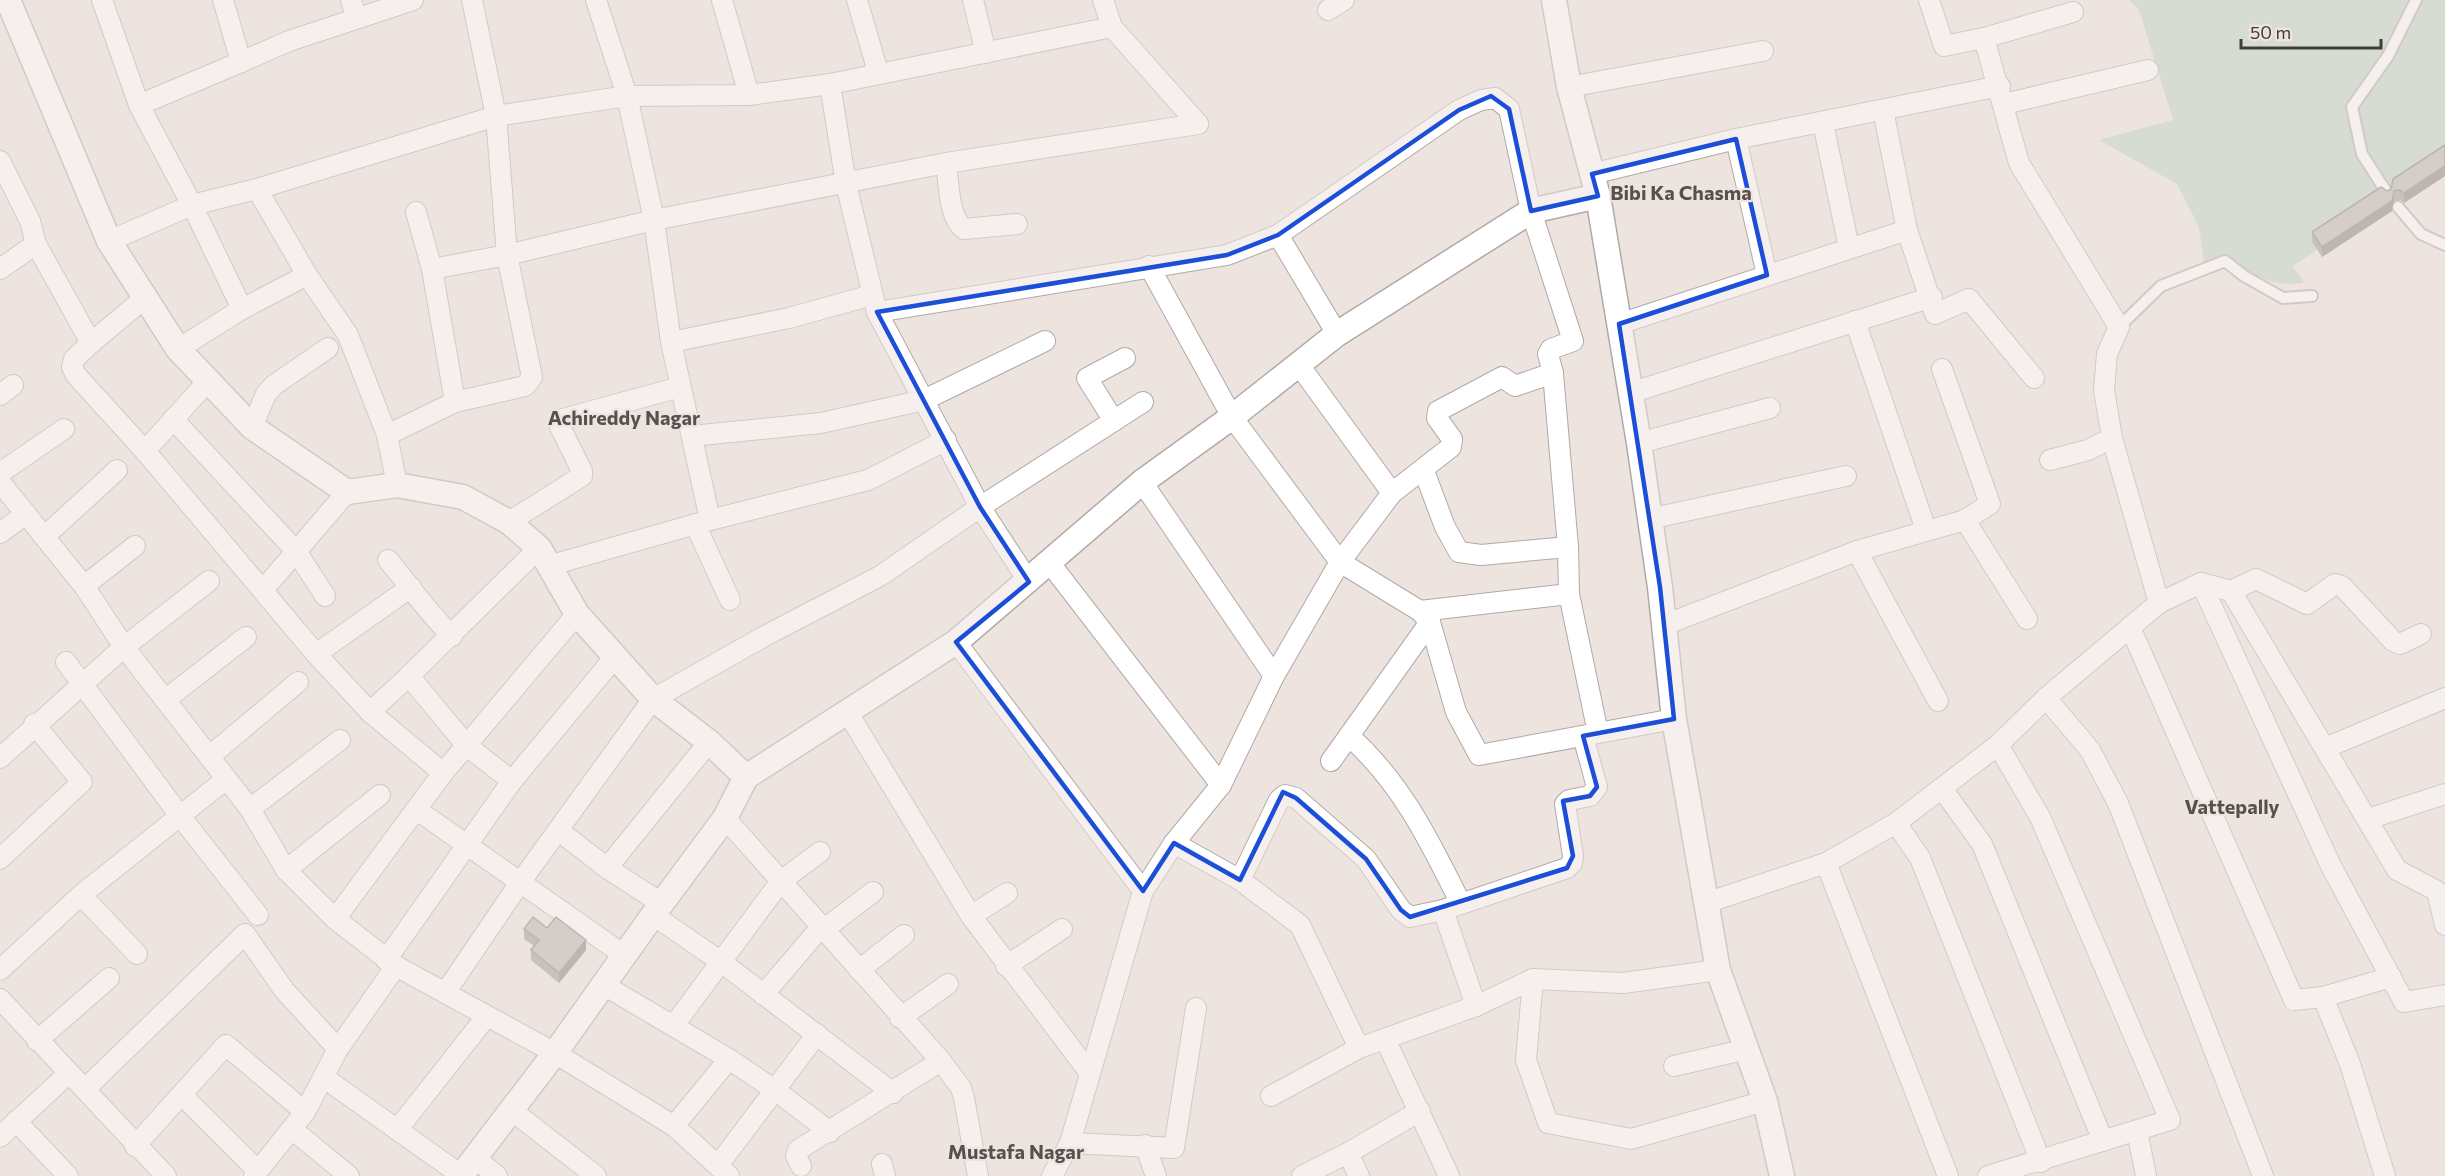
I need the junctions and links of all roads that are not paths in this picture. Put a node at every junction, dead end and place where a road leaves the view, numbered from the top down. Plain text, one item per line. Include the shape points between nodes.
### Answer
1 (102, 0) edge
2 (223, 0) edge
3 (412, 0) edge
4 (472, 0) edge
5 (596, 0) edge
6 (722, 0) edge
7 (856, 0) edge
8 (973, 0) edge
9 (1103, 0) edge
10 (1554, 0) edge
11 (1929, 0) edge
12 (2416, 0) edge
13 (15, 3) edge
14 (353, 9) edge
15 (2073, 12) dead end
16 (1112, 27) junction
17 (1984, 38) junction
18 (1763, 51) dead end
19 (986, 53) junction
20 (241, 62) junction
21 (2148, 70) dead end
22 (878, 72) junction
23 (830, 84) junction
24 (1569, 87) junction
25 (749, 95) junction
26 (2002, 95) junction
27 (627, 96) junction
28 (139, 105) junction
29 (1883, 110) junction
30 (496, 116) junction
31 (1823, 123) junction
32 (1736, 139) junction
33 (0, 161) edge
34 (946, 163) junction
35 (846, 184) junction
36 (1595, 185) junction
37 (257, 189) junction
38 (2387, 193) edge
39 (192, 205) junction
40 (2398, 207) dead end
41 (1531, 211) junction
42 (416, 212) dead end
43 (654, 220) junction
44 (1017, 224) dead end
45 (1907, 230) junction
46 (1278, 236) junction
47 (109, 241) junction
48 (36, 244) junction
49 (2445, 244) edge
50 (1849, 248) junction
51 (507, 255) junction
52 (1149, 266) junction
53 (0, 269) edge
54 (432, 269) junction
55 (307, 274) junction
56 (1767, 275) junction
57 (2312, 296) dead end
58 (146, 297) junction
59 (1932, 297) junction
60 (874, 303) junction
61 (242, 309) junction
62 (1855, 321) junction
63 (1619, 324) junction
64 (2119, 327) junction
65 (1337, 334) junction
66 (1045, 341) dead end
67 (670, 342) junction
68 (91, 343) junction
69 (328, 348) dead end
70 (178, 349) junction
71 (1125, 358) dead end
72 (1299, 364) junction
73 (1942, 369) dead end
74 (1553, 373) junction
75 (2034, 378) dead end
76 (207, 382) junction
77 (680, 387) junction
78 (1630, 393) junction
79 (924, 400) junction
80 (455, 402) junction
81 (1143, 402) dead end
82 (1770, 408) dead end
83 (1232, 417) junction
84 (173, 418) junction
85 (1114, 421) junction
86 (252, 427) junction
87 (64, 429) dead end
88 (387, 435) junction
89 (692, 436) junction
90 (2112, 438) junction
91 (946, 440) junction
92 (1639, 443) junction
93 (145, 451) junction
94 (2050, 460) dead end
95 (117, 470) dead end
96 (1424, 471) junction
97 (0, 473) edge
98 (1846, 476) dead end
99 (0, 482) edge
100 (1142, 482) junction
101 (397, 485) junction
102 (347, 492) junction
103 (1392, 493) junction
104 (980, 507) junction
105 (26, 514) junction
106 (1649, 519) junction
107 (1965, 520) junction
108 (509, 522) junction
109 (703, 522) junction
110 (1926, 530) junction
111 (0, 533) edge
112 (44, 537) junction
113 (135, 546) dead end
114 (1568, 547) junction
115 (296, 551) junction
116 (1857, 551) junction
117 (544, 557) junction
118 (388, 560) dead end
119 (1049, 562) junction
120 (1340, 562) junction
121 (209, 581) dead end
122 (1029, 582) junction
123 (2201, 583) junction
124 (84, 586) junction
125 (411, 587) junction
126 (263, 590) junction
127 (2231, 591) junction
128 (1569, 594) junction
129 (325, 596) dead end
130 (730, 600) dead end
131 (2159, 603) junction
132 (577, 614) junction
133 (1425, 616) junction
134 (2027, 619) dead end
135 (1664, 624) junction
136 (2130, 627) junction
137 (2421, 634) dead end
138 (452, 636) junction
139 (246, 637) dead end
140 (956, 642) junction
141 (124, 647) junction
142 (316, 654) junction
143 (615, 657) junction
144 (66, 662) dead end
145 (409, 676) junction
146 (1274, 676) junction
147 (298, 682) dead end
148 (81, 685) junction
149 (2046, 698) junction
150 (2445, 698) edge
151 (653, 699) junction
152 (165, 700) junction
153 (1938, 701) dead end
154 (370, 712) junction
155 (848, 713) junction
156 (1674, 719) junction
157 (34, 724) junction
158 (1590, 735) junction
159 (1349, 736) junction
160 (340, 740) dead end
161 (709, 742) junction
162 (1998, 745) junction
163 (467, 746) junction
164 (2325, 748) junction
165 (210, 756) junction
166 (0, 758) edge
167 (1331, 761) dead end
168 (442, 773) junction
169 (746, 777) junction
170 (225, 780) junction
171 (512, 781) junction
172 (1221, 785) junction
173 (1943, 789) junction
174 (380, 795) dead end
175 (2445, 795) edge
176 (250, 809) junction
177 (417, 810) junction
178 (180, 816) junction
179 (725, 818) junction
180 (2368, 819) junction
181 (1896, 823) junction
182 (559, 831) junction
183 (1174, 843) junction
184 (467, 846) junction
185 (820, 852) dead end
186 (0, 859) edge
187 (1826, 863) junction
188 (607, 868) junction
189 (286, 870) junction
190 (1240, 880) junction
191 (781, 881) junction
192 (519, 884) junction
193 (2441, 890) edge
194 (1143, 891) junction
195 (873, 892) dead end
196 (1007, 893) dead end
197 (81, 895) junction
198 (1706, 903) junction
199 (1452, 907) junction
200 (657, 909) junction
201 (258, 915) dead end
202 (971, 916) junction
203 (335, 918) junction
204 (2445, 925) edge
205 (822, 929) junction
206 (1062, 929) dead end
207 (904, 935) dead end
208 (137, 954) dead end
209 (624, 955) junction
210 (720, 961) junction
211 (391, 963) junction
212 (1006, 966) junction
213 (0, 970) edge
214 (859, 970) junction
215 (1718, 970) junction
216 (2391, 977) junction
217 (109, 978) dead end
218 (1533, 979) junction
219 (602, 984) junction
220 (948, 984) dead end
221 (445, 993) junction
222 (763, 995) junction
223 (2445, 995) edge
224 (2323, 997) junction
225 (0, 999) edge
226 (1476, 1006) junction
227 (1196, 1008) dead end
228 (486, 1017) junction
229 (900, 1018) junction
230 (674, 1025) junction
231 (817, 1034) junction
232 (37, 1041) junction
233 (1386, 1041) junction
234 (1359, 1048) junction
235 (338, 1049) junction
236 (1747, 1049) junction
237 (555, 1053) junction
238 (729, 1059) junction
239 (941, 1061) junction
240 (1674, 1066) dead end
241 (1089, 1072) junction
242 (69, 1073) junction
243 (323, 1077) junction
244 (85, 1089) junction
245 (775, 1090) junction
246 (893, 1094) junction
247 (182, 1095) junction
248 (1271, 1096) dead end
249 (1765, 1101) junction
250 (511, 1110) junction
251 (305, 1112) junction
252 (1420, 1112) junction
253 (7, 1126) edge
254 (674, 1126) junction
255 (293, 1130) junction
256 (397, 1130) junction
257 (2136, 1131) junction
258 (830, 1132) junction
259 (2103, 1141) junction
260 (1070, 1143) junction
261 (1145, 1145) junction
262 (135, 1146) junction
263 (1348, 1153) junction
264 (2041, 1162) junction
265 (801, 1166) dead end
266 (466, 1170) edge
267 (724, 1170) edge
268 (256, 1173) edge
269 (68, 1176) edge
270 (166, 1176) edge
271 (350, 1176) edge
272 (496, 1176) edge
273 (596, 1176) edge
274 (978, 1176) edge
275 (1052, 1176) edge
276 (1156, 1176) edge
277 (1302, 1176) edge
278 (1359, 1176) edge
279 (1449, 1176) edge
280 (1782, 1176) edge
281 (1947, 1176) edge
282 (1988, 1176) edge
283 (2146, 1176) edge
284 (2263, 1176) edge
285 (2385, 1176) edge

1 - 28 street
2 - 20 street
3 - 14 street
4 - 30 street
5 - 27 street
6 - 25 street
7 - 22 street
8 - 19 street
9 - 16 street
10 - 24 street
11 - 17 street via 1944,46
12 - 38 lane via 2388,56 2352,108 2362,154
13 - 47 street
14 - 20 street
15 - 17 street
16 - 19 street
16 - 34 street via 1198,124
17 - 26 street
18 - 24 street
19 - 22 street
20 - 28 street
21 - 26 street
22 - 23 street
23 - 25 street
23 - 35 street
24 - 36 street
25 - 27 street
26 - 29 street
26 - 64 street via 2019,163
27 - 30 street
27 - 43 street
28 - 39 street
29 - 31 street
29 - 45 street
30 - 37 street
30 - 51 street
31 - 32 street
31 - 50 street
32 - 36 street
32 - 56 street
33 - 48 street via 30,221
34 - 35 street
34 - 44 street via 954,213 960,226 964,229
35 - 43 street
35 - 60 street
36 - 41 street
36 - 63 street
37 - 39 street
37 - 55 street
39 - 47 street
39 - 61 street
40 - 49 lane via 2421,234
41 - 46 street via 1509,110 1491,96 1459,110
41 - 65 street
41 - 74 street via 1573,341 1551,349 1548,354
42 - 54 street
43 - 51 street
43 - 67 street
45 - 50 street
45 - 59 street
46 - 52 street via 1227,255
46 - 65 street
47 - 58 street
48 - 53 street
48 - 68 street
50 - 56 street
51 - 54 street
51 - 80 street via 532,377 525,386
52 - 60 street
52 - 83 street
54 - 80 street
55 - 61 street
55 - 88 street via 348,336
56 - 63 street
57 - 64 lane via 2283,298 2224,261 2161,286
58 - 68 street
58 - 70 street
59 - 62 street
59 - 75 street via 1935,314 1969,299
60 - 67 street
60 - 79 street
61 - 70 street
62 - 78 street
62 - 110 street
63 - 78 street
64 - 90 street via 2107,354 2104,390
65 - 72 street
66 - 79 street
67 - 77 street
68 - 93 street via 74,359 72,367
69 - 86 street via 274,385
70 - 76 street
71 - 85 street via 1087,378
72 - 83 street
72 - 103 street
73 - 107 street via 1990,504
74 - 96 street via 1515,386 1502,376 1438,411 1437,418 1453,443
74 - 114 street
76 - 84 street
76 - 86 street
77 - 89 street
77 - 108 street via 563,419 560,427 582,476
78 - 92 street
79 - 89 street via 821,423
79 - 91 street
80 - 88 street
81 - 85 street
82 - 92 street
83 - 100 street
83 - 120 street
84 - 93 street
84 - 115 street
85 - 104 street
86 - 102 street
87 - 97 street
88 - 101 street
89 - 109 street
90 - 94 street via 2088,450
90 - 131 street
91 - 104 street
91 - 109 street via 868,480
92 - 106 street
93 - 126 street
95 - 112 street
96 - 103 street
96 - 114 street via 1445,527 1460,552 1481,555
98 - 106 street
99 - 105 street
100 - 119 street
100 - 146 street
101 - 102 street
101 - 108 street via 463,496
102 - 115 street
103 - 120 street
104 - 122 street
104 - 151 street via 880,576
105 - 111 street
105 - 112 street
106 - 135 street
107 - 110 street
107 - 134 street
108 - 117 street
109 - 117 street
109 - 130 street
110 - 116 street
112 - 124 street
113 - 124 street
114 - 128 street
115 - 126 street
115 - 129 street
116 - 135 street
116 - 153 street
117 - 132 street
117 - 138 street
118 - 125 street
119 - 122 street
119 - 172 street
120 - 133 street
120 - 146 street
121 - 141 street
122 - 140 street
123 - 127 street
123 - 131 street
123 - 216 street via 2331,866
124 - 141 street
125 - 138 street via 428,613
125 - 142 street
126 - 142 street
127 - 137 street via 2256,579 2307,604 2335,584 2342,586 2393,641 2400,644
127 - 164 street
128 - 133 street
128 - 158 street
131 - 136 street
132 - 143 street
132 - 163 street
133 - 158 street via 1456,712 1479,755
133 - 159 street
135 - 156 street
136 - 149 street
136 - 224 street via 2294,1000
138 - 145 street
139 - 152 street
140 - 155 street
140 - 194 street
141 - 148 street
141 - 152 street
142 - 154 street
143 - 151 street
143 - 171 street
144 - 148 street
145 - 154 street
145 - 163 street
146 - 172 street
147 - 165 street
148 - 157 street
148 - 178 street
149 - 162 street
149 - 284 street via 2090,750 2118,803
150 - 164 street
151 - 161 street
151 - 182 street
152 - 165 street
154 - 168 street
155 - 169 street
155 - 202 street
156 - 158 street
156 - 198 street
157 - 166 street
157 - 186 street via 82,782
158 - 199 street via 1597,787 1590,796 1565,804 1572,863 1554,873
159 - 167 street
159 - 199 street via 1390,778 1422,826
160 - 176 street
161 - 169 street
161 - 188 street
162 - 173 street
162 - 257 street via 2040,817 2170,1120
163 - 168 street
163 - 171 street
164 - 180 street
165 - 170 street
168 - 177 street
169 - 179 street
170 - 176 street
170 - 178 street
171 - 184 street
172 - 183 street
173 - 181 street
173 - 259 street via 1982,844
174 - 189 street
175 - 180 street
176 - 189 street
177 - 184 street
177 - 203 street
178 - 197 street
178 - 201 street
179 - 191 street
179 - 200 street
180 - 193 street via 2397,870
181 - 187 street
181 - 264 street via 1920,858
182 - 188 street
182 - 192 street
183 - 190 street
183 - 194 street
184 - 192 street
184 - 211 street
185 - 191 street
187 - 198 street
187 - 281 street
188 - 200 street
189 - 203 street
190 - 199 street via 1279,800 1288,795 1366,860 1401,910 1410,916
190 - 234 street via 1300,925
191 - 205 street
191 - 210 street
192 - 209 street
192 - 221 street
193 - 204 street
194 - 241 street
195 - 205 street
196 - 202 street
197 - 208 street
197 - 213 street
198 - 215 street
199 - 226 street
200 - 209 street
200 - 210 street
202 - 212 street
203 - 211 street
205 - 214 street
205 - 222 street
206 - 212 street
207 - 214 street
209 - 219 street
210 - 222 street
210 - 230 street
211 - 221 street
211 - 235 street
212 - 241 street
214 - 229 street
215 - 218 street via 1623,982
215 - 236 street
216 - 223 street via 2404,1002
216 - 224 street
217 - 232 street
218 - 226 street
218 - 249 street via 1526,1060 1548,1123 1631,1139
219 - 230 street
219 - 237 street
220 - 229 street
221 - 228 street
222 - 231 street
224 - 285 street via 2350,1064
225 - 232 street
226 - 233 street
227 - 261 street via 1174,1148
228 - 237 street
228 - 256 street
229 - 239 street
230 - 238 street
231 - 245 street
231 - 246 street
232 - 242 street
233 - 234 street
233 - 252 street
234 - 248 street
235 - 243 street
235 - 244 street via 284,990 245,934
236 - 240 street
236 - 249 street
237 - 250 street
237 - 254 street
238 - 245 street
238 - 254 street
239 - 246 street
239 - 274 street via 961,1088
241 - 260 street
242 - 244 street
242 - 253 street
243 - 251 street
243 - 256 street
244 - 262 street
245 - 258 street
245 - 267 street
246 - 258 street
247 - 251 street via 226,1045
247 - 262 street
247 - 268 street
249 - 280 street
250 - 266 street
250 - 273 street
251 - 255 street
252 - 263 street
252 - 279 street
253 - 269 street
254 - 267 street
255 - 268 street
255 - 271 street
256 - 266 street
257 - 259 street
257 - 283 street
258 - 265 street via 798,1150 796,1156
259 - 264 street
260 - 261 street
260 - 275 street
261 - 276 street
262 - 270 street
263 - 277 street
263 - 278 street
264 - 282 street
266 - 272 street

